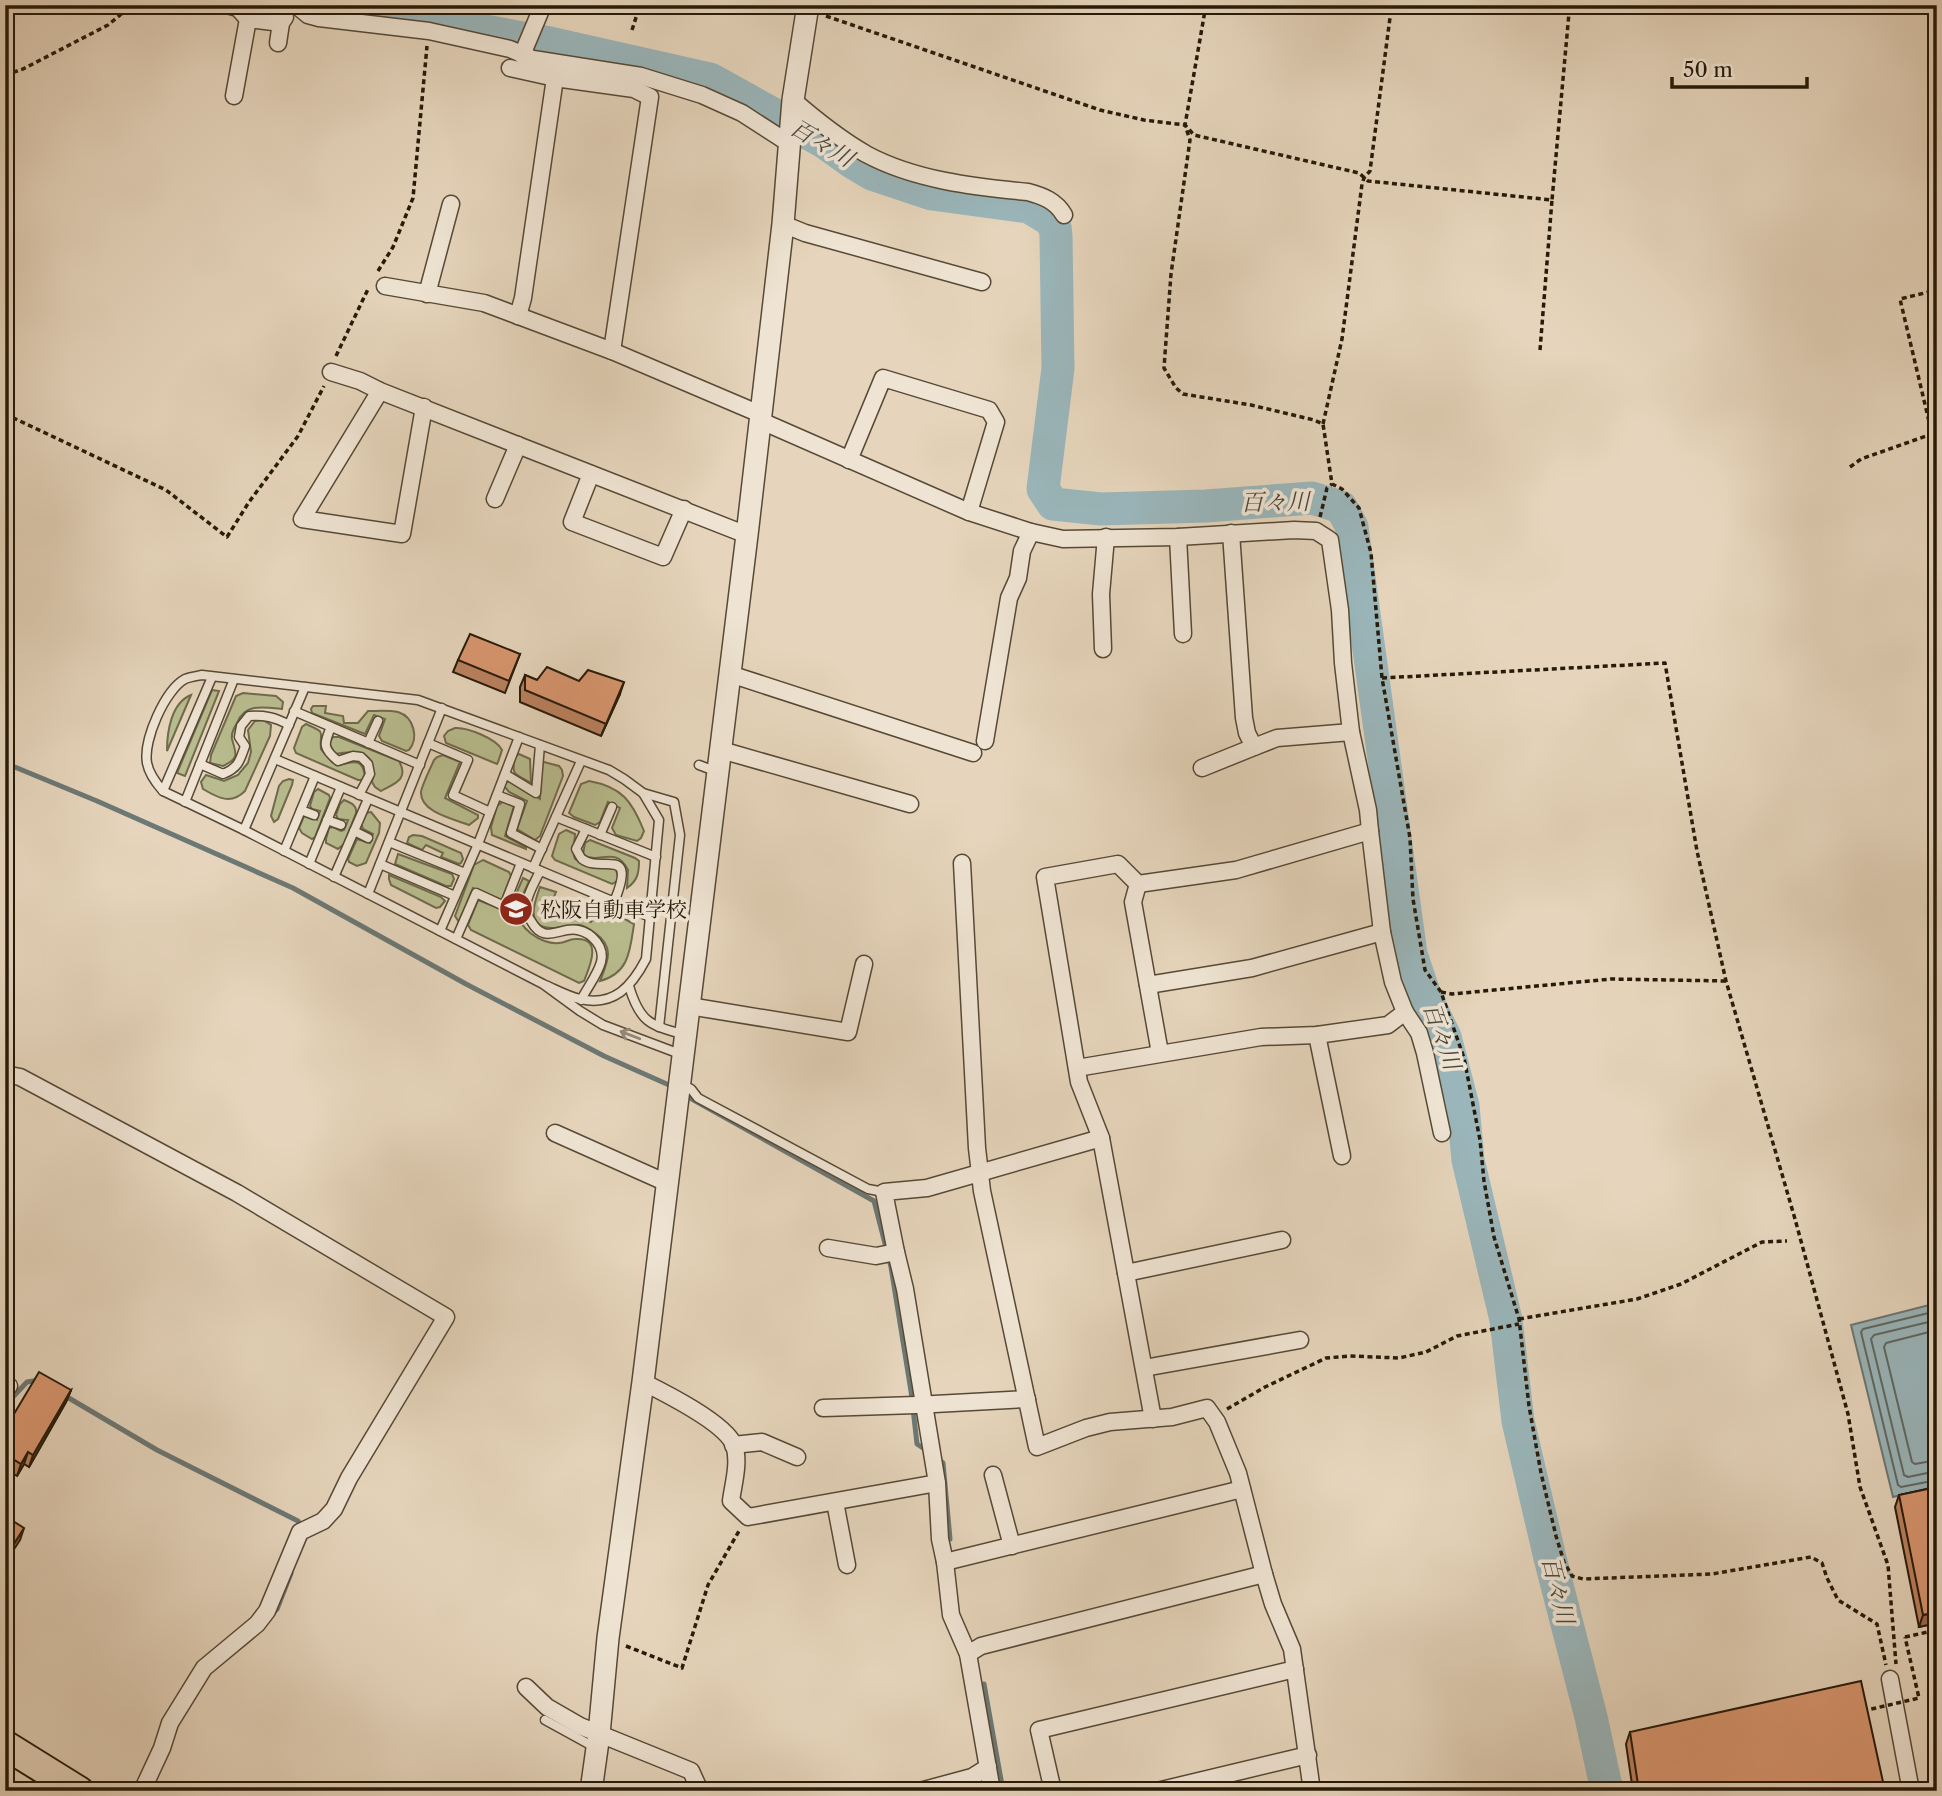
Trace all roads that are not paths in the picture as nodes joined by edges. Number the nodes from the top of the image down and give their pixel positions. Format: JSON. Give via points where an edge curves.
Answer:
{"nodes":[{"id":1,"x":227,"y":5,"type":"edge"},
{"id":2,"x":290,"y":5,"type":"edge"},
{"id":3,"x":296,"y":5,"type":"edge"},
{"id":4,"x":543,"y":5,"type":"edge"},
{"id":5,"x":807,"y":9,"type":"edge"},
{"id":6,"x":248,"y":19,"type":"junction"},
{"id":7,"x":281,"y":23,"type":"junction"},
{"id":8,"x":278,"y":43,"type":"dead end"},
{"id":9,"x":523,"y":52,"type":"junction"},
{"id":10,"x":510,"y":68,"type":"dead end"},
{"id":11,"x":555,"y":78,"type":"junction"},
{"id":12,"x":654,"y":80,"type":"junction"},
{"id":13,"x":234,"y":96,"type":"dead end"},
{"id":14,"x":650,"y":97,"type":"junction"},
{"id":15,"x":793,"y":100,"type":"junction"},
{"id":16,"x":790,"y":141,"type":"junction"},
{"id":17,"x":451,"y":204,"type":"dead end"},
{"id":18,"x":1064,"y":215,"type":"dead end"},
{"id":19,"x":783,"y":224,"type":"junction"},
{"id":20,"x":377,"y":282,"type":"road end"},
{"id":21,"x":982,"y":282,"type":"dead end"},
{"id":22,"x":427,"y":294,"type":"junction"},
{"id":23,"x":517,"y":316,"type":"junction"},
{"id":24,"x":612,"y":351,"type":"junction"},
{"id":25,"x":331,"y":372,"type":"road end"},
{"id":26,"x":380,"y":391,"type":"junction"},
{"id":27,"x":424,"y":407,"type":"junction"},
{"id":28,"x":760,"y":417,"type":"junction"},
{"id":29,"x":518,"y":444,"type":"junction"},
{"id":30,"x":849,"y":460,"type":"junction"},
{"id":31,"x":592,"y":474,"type":"junction"},
{"id":32,"x":495,"y":499,"type":"dead end"},
{"id":33,"x":684,"y":509,"type":"junction"},
{"id":34,"x":969,"y":512,"type":"junction"},
{"id":35,"x":1031,"y":532,"type":"junction"},
{"id":36,"x":1231,"y":533,"type":"junction"},
{"id":37,"x":747,"y":535,"type":"junction"},
{"id":38,"x":1106,"y":537,"type":"junction"},
{"id":39,"x":1178,"y":537,"type":"junction"},
{"id":40,"x":1183,"y":634,"type":"dead end"},
{"id":41,"x":1103,"y":649,"type":"dead end"},
{"id":42,"x":730,"y":674,"type":"junction"},
{"id":43,"x":212,"y":677,"type":"junction"},
{"id":44,"x":234,"y":679,"type":"junction"},
{"id":45,"x":304,"y":687,"type":"junction"},
{"id":46,"x":442,"y":708,"type":"junction"},
{"id":47,"x":295,"y":711,"type":"junction"},
{"id":48,"x":378,"y":722,"type":"dead end"},
{"id":49,"x":289,"y":725,"type":"junction"},
{"id":50,"x":331,"y":727,"type":"junction"},
{"id":51,"x":1351,"y":732,"type":"junction"},
{"id":52,"x":519,"y":737,"type":"junction"},
{"id":53,"x":985,"y":741,"type":"dead end"},
{"id":54,"x":368,"y":743,"type":"junction"},
{"id":55,"x":428,"y":743,"type":"junction"},
{"id":56,"x":540,"y":745,"type":"junction"},
{"id":57,"x":1254,"y":747,"type":"junction"},
{"id":58,"x":720,"y":750,"type":"junction"},
{"id":59,"x":973,"y":753,"type":"dead end"},
{"id":60,"x":275,"y":759,"type":"junction"},
{"id":61,"x":581,"y":761,"type":"junction"},
{"id":62,"x":200,"y":764,"type":"junction"},
{"id":63,"x":420,"y":765,"type":"junction"},
{"id":64,"x":1202,"y":768,"type":"dead end"},
{"id":65,"x":505,"y":774,"type":"junction"},
{"id":66,"x":315,"y":776,"type":"junction"},
{"id":67,"x":341,"y":787,"type":"junction"},
{"id":68,"x":163,"y":791,"type":"junction"},
{"id":69,"x":643,"y":793,"type":"junction"},
{"id":70,"x":359,"y":795,"type":"junction"},
{"id":71,"x":497,"y":795,"type":"junction"},
{"id":72,"x":368,"y":799,"type":"junction"},
{"id":73,"x":185,"y":802,"type":"junction"},
{"id":74,"x":910,"y":804,"type":"dead end"},
{"id":75,"x":612,"y":807,"type":"dead end"},
{"id":76,"x":301,"y":810,"type":"junction"},
{"id":77,"x":490,"y":812,"type":"junction"},
{"id":78,"x":401,"y":813,"type":"junction"},
{"id":79,"x":314,"y":815,"type":"dead end"},
{"id":80,"x":556,"y":817,"type":"junction"},
{"id":81,"x":327,"y":820,"type":"junction"},
{"id":82,"x":341,"y":825,"type":"dead end"},
{"id":83,"x":586,"y":829,"type":"junction"},
{"id":84,"x":244,"y":830,"type":"junction"},
{"id":85,"x":354,"y":831,"type":"junction"},
{"id":86,"x":1370,"y":831,"type":"junction"},
{"id":87,"x":600,"y":835,"type":"junction"},
{"id":88,"x":368,"y":838,"type":"dead end"},
{"id":89,"x":389,"y":842,"type":"junction"},
{"id":90,"x":478,"y":844,"type":"junction"},
{"id":91,"x":542,"y":849,"type":"junction"},
{"id":92,"x":284,"y":851,"type":"junction"},
{"id":93,"x":656,"y":857,"type":"junction"},
{"id":94,"x":521,"y":863,"type":"junction"},
{"id":95,"x":962,"y":863,"type":"dead end"},
{"id":96,"x":309,"y":864,"type":"junction"},
{"id":97,"x":380,"y":864,"type":"junction"},
{"id":98,"x":537,"y":870,"type":"junction"},
{"id":99,"x":465,"y":873,"type":"junction"},
{"id":100,"x":334,"y":877,"type":"junction"},
{"id":101,"x":1138,"y":884,"type":"junction"},
{"id":102,"x":368,"y":894,"type":"junction"},
{"id":103,"x":455,"y":896,"type":"junction"},
{"id":104,"x":614,"y":902,"type":"junction"},
{"id":105,"x":650,"y":916,"type":"junction"},
{"id":106,"x":440,"y":931,"type":"junction"},
{"id":107,"x":1382,"y":932,"type":"junction"},
{"id":108,"x":456,"y":939,"type":"junction"},
{"id":109,"x":864,"y":964,"type":"dead end"},
{"id":110,"x":543,"y":984,"type":"junction"},
{"id":111,"x":1148,"y":985,"type":"junction"},
{"id":112,"x":629,"y":986,"type":"junction"},
{"id":113,"x":581,"y":1000,"type":"junction"},
{"id":114,"x":689,"y":1006,"type":"junction"},
{"id":115,"x":1405,"y":1013,"type":"junction"},
{"id":116,"x":659,"y":1027,"type":"junction"},
{"id":117,"x":1317,"y":1035,"type":"junction"},
{"id":118,"x":684,"y":1045,"type":"junction"},
{"id":119,"x":1160,"y":1053,"type":"junction"},
{"id":120,"x":1077,"y":1068,"type":"junction"},
{"id":121,"x":5,"y":1074,"type":"edge"},
{"id":122,"x":680,"y":1082,"type":"junction"},
{"id":123,"x":555,"y":1133,"type":"dead end"},
{"id":124,"x":1442,"y":1133,"type":"dead end"},
{"id":125,"x":1101,"y":1138,"type":"junction"},
{"id":126,"x":1342,"y":1156,"type":"dead end"},
{"id":127,"x":980,"y":1173,"type":"junction"},
{"id":128,"x":667,"y":1183,"type":"junction"},
{"id":129,"x":884,"y":1192,"type":"junction"},
{"id":130,"x":1283,"y":1240,"type":"dead end"},
{"id":131,"x":828,"y":1248,"type":"dead end"},
{"id":132,"x":889,"y":1254,"type":"junction"},
{"id":133,"x":1126,"y":1273,"type":"junction"},
{"id":134,"x":1300,"y":1339,"type":"dead end"},
{"id":135,"x":1144,"y":1367,"type":"junction"},
{"id":136,"x":643,"y":1382,"type":"junction"},
{"id":137,"x":1027,"y":1399,"type":"junction"},
{"id":138,"x":915,"y":1405,"type":"junction"},
{"id":139,"x":823,"y":1408,"type":"dead end"},
{"id":140,"x":1153,"y":1419,"type":"junction"},
{"id":141,"x":733,"y":1445,"type":"junction"},
{"id":142,"x":797,"y":1457,"type":"dead end"},
{"id":143,"x":993,"y":1475,"type":"dead end"},
{"id":144,"x":937,"y":1483,"type":"junction"},
{"id":145,"x":1242,"y":1489,"type":"junction"},
{"id":146,"x":835,"y":1502,"type":"junction"},
{"id":147,"x":1012,"y":1546,"type":"junction"},
{"id":148,"x":945,"y":1562,"type":"junction"},
{"id":149,"x":848,"y":1565,"type":"dead end"},
{"id":150,"x":1264,"y":1574,"type":"junction"},
{"id":151,"x":968,"y":1654,"type":"junction"},
{"id":152,"x":1295,"y":1669,"type":"junction"},
{"id":153,"x":1890,"y":1679,"type":"road end"},
{"id":154,"x":526,"y":1687,"type":"dead end"},
{"id":155,"x":545,"y":1720,"type":"dead end"},
{"id":156,"x":597,"y":1741,"type":"junction"},
{"id":157,"x":5,"y":1745,"type":"edge"},
{"id":158,"x":1308,"y":1755,"type":"junction"},
{"id":159,"x":988,"y":1767,"type":"junction"},
{"id":160,"x":79,"y":1791,"type":"edge"},
{"id":161,"x":142,"y":1791,"type":"edge"},
{"id":162,"x":591,"y":1791,"type":"edge"},
{"id":163,"x":700,"y":1791,"type":"edge"},
{"id":164,"x":920,"y":1791,"type":"edge"},
{"id":165,"x":992,"y":1791,"type":"edge"},
{"id":166,"x":1054,"y":1791,"type":"edge"},
{"id":167,"x":1157,"y":1791,"type":"edge"},
{"id":168,"x":1312,"y":1791,"type":"edge"},
{"id":169,"x":1910,"y":1791,"type":"edge"}],
"edges":[{"from":1,"to":6,"type":"street","via":[[238,8]]},
{"from":2,"to":7,"type":"street"},
{"from":3,"to":9,"type":"street","via":[[320,18],[429,31]]},
{"from":4,"to":9,"type":"street"},
{"from":5,"to":15,"type":"street"},
{"from":6,"to":7,"type":"street"},
{"from":6,"to":13,"type":"street"},
{"from":7,"to":8,"type":"street"},
{"from":9,"to":12,"type":"street","via":[[546,61]]},
{"from":10,"to":11,"type":"street"},
{"from":11,"to":14,"type":"street","via":[[634,89]]},
{"from":11,"to":23,"type":"street"},
{"from":12,"to":14,"type":"street"},
{"from":12,"to":16,"type":"street","via":[[743,113]]},
{"from":14,"to":24,"type":"street"},
{"from":15,"to":16,"type":"street"},
{"from":15,"to":18,"type":"street","via":[[843,139],[886,163],[920,175],[1038,194],[1059,206]]},
{"from":16,"to":19,"type":"street"},
{"from":17,"to":22,"type":"street"},
{"from":19,"to":21,"type":"street"},
{"from":19,"to":28,"type":"street"},
{"from":20,"to":22,"type":"street"},
{"from":22,"to":23,"type":"street","via":[[484,303]]},
{"from":23,"to":24,"type":"street"},
{"from":24,"to":28,"type":"street"},
{"from":25,"to":26,"type":"street"},
{"from":26,"to":27,"type":"street"},
{"from":26,"to":27,"type":"street","via":[[302,519],[402,534]]},
{"from":27,"to":29,"type":"street"},
{"from":28,"to":30,"type":"street"},
{"from":28,"to":37,"type":"street"},
{"from":29,"to":31,"type":"street"},
{"from":29,"to":32,"type":"street"},
{"from":30,"to":34,"type":"street"},
{"from":30,"to":34,"type":"street","via":[[883,378],[989,410],[996,422]]},
{"from":31,"to":33,"type":"street"},
{"from":31,"to":33,"type":"street","via":[[572,522],[663,556]]},
{"from":33,"to":37,"type":"street"},
{"from":34,"to":35,"type":"street"},
{"from":35,"to":38,"type":"street","via":[[1063,539]]},
{"from":35,"to":53,"type":"street","via":[[1009,598]]},
{"from":36,"to":39,"type":"street"},
{"from":36,"to":51,"type":"street","via":[[1316,531],[1330,540]]},
{"from":36,"to":57,"type":"street","via":[[1244,718]]},
{"from":37,"to":42,"type":"street"},
{"from":38,"to":39,"type":"street"},
{"from":38,"to":41,"type":"street"},
{"from":39,"to":40,"type":"street"},
{"from":42,"to":58,"type":"street"},
{"from":42,"to":59,"type":"street"},
{"from":43,"to":44,"type":"lane"},
{"from":43,"to":68,"type":"lane"},
{"from":43,"to":68,"type":"lane","via":[[186,678],[164,702],[147,744],[147,763]]},
{"from":44,"to":45,"type":"lane"},
{"from":44,"to":62,"type":"lane"},
{"from":45,"to":46,"type":"lane","via":[[418,699]]},
{"from":45,"to":47,"type":"lane"},
{"from":46,"to":52,"type":"lane"},
{"from":46,"to":55,"type":"lane"},
{"from":47,"to":49,"type":"lane"},
{"from":47,"to":50,"type":"lane"},
{"from":48,"to":54,"type":"lane"},
{"from":49,"to":60,"type":"lane"},
{"from":49,"to":62,"type":"lane","via":[[276,718],[249,716],[239,737],[245,746],[241,760],[233,770],[223,774]]},
{"from":50,"to":54,"type":"lane"},
{"from":50,"to":70,"type":"lane","via":[[325,741],[332,756],[338,761],[361,757],[368,764],[370,774]]},
{"from":51,"to":57,"type":"street","via":[[1277,738]]},
{"from":51,"to":86,"type":"street"},
{"from":52,"to":56,"type":"lane"},
{"from":52,"to":65,"type":"lane"},
{"from":54,"to":63,"type":"lane"},
{"from":55,"to":63,"type":"lane"},
{"from":55,"to":77,"type":"lane","via":[[468,760],[453,795]]},
{"from":56,"to":61,"type":"lane"},
{"from":56,"to":65,"type":"lane","via":[[536,793]]},
{"from":57,"to":64,"type":"street"},
{"from":58,"to":74,"type":"street"},
{"from":58,"to":114,"type":"street","via":[[708,768]]},
{"from":60,"to":66,"type":"lane"},
{"from":60,"to":84,"type":"lane"},
{"from":61,"to":69,"type":"lane","via":[[609,771]]},
{"from":61,"to":80,"type":"lane"},
{"from":62,"to":73,"type":"lane"},
{"from":63,"to":78,"type":"lane"},
{"from":65,"to":71,"type":"lane"},
{"from":66,"to":67,"type":"lane"},
{"from":66,"to":76,"type":"lane"},
{"from":67,"to":70,"type":"lane"},
{"from":67,"to":81,"type":"lane"},
{"from":68,"to":73,"type":"lane"},
{"from":69,"to":93,"type":"lane","via":[[659,820]]},
{"from":69,"to":116,"type":"lane","via":[[674,802],[680,835]]},
{"from":70,"to":72,"type":"lane"},
{"from":71,"to":77,"type":"lane"},
{"from":71,"to":91,"type":"lane","via":[[520,804],[511,833]]},
{"from":72,"to":78,"type":"lane"},
{"from":72,"to":85,"type":"lane"},
{"from":73,"to":84,"type":"lane"},
{"from":75,"to":87,"type":"lane"},
{"from":76,"to":79,"type":"lane"},
{"from":76,"to":92,"type":"lane"},
{"from":77,"to":90,"type":"lane"},
{"from":78,"to":89,"type":"lane"},
{"from":78,"to":90,"type":"lane"},
{"from":80,"to":83,"type":"lane"},
{"from":80,"to":91,"type":"lane"},
{"from":81,"to":82,"type":"lane"},
{"from":81,"to":96,"type":"lane"},
{"from":83,"to":87,"type":"lane"},
{"from":83,"to":104,"type":"lane","via":[[576,849],[581,858],[619,867],[622,883]]},
{"from":84,"to":92,"type":"lane"},
{"from":85,"to":88,"type":"lane"},
{"from":85,"to":100,"type":"lane"},
{"from":86,"to":101,"type":"street","via":[[1236,870]]},
{"from":86,"to":107,"type":"street"},
{"from":87,"to":93,"type":"lane"},
{"from":89,"to":97,"type":"lane"},
{"from":89,"to":99,"type":"lane"},
{"from":90,"to":94,"type":"lane"},
{"from":90,"to":99,"type":"lane"},
{"from":91,"to":98,"type":"lane"},
{"from":92,"to":96,"type":"lane"},
{"from":93,"to":105,"type":"lane"},
{"from":94,"to":98,"type":"lane"},
{"from":94,"to":108,"type":"lane","via":[[504,905],[476,893]]},
{"from":95,"to":127,"type":"street"},
{"from":96,"to":100,"type":"lane"},
{"from":97,"to":102,"type":"lane"},
{"from":97,"to":103,"type":"lane"},
{"from":98,"to":104,"type":"lane"},
{"from":98,"to":113,"type":"lane","via":[[526,907],[536,929],[545,934],[577,929],[597,941],[601,950],[602,960]]},
{"from":99,"to":103,"type":"lane"},
{"from":100,"to":102,"type":"lane"},
{"from":101,"to":111,"type":"street","via":[[1133,902]]},
{"from":101,"to":120,"type":"street","via":[[1118,864],[1045,877]]},
{"from":102,"to":106,"type":"lane"},
{"from":103,"to":106,"type":"lane"},
{"from":104,"to":105,"type":"lane"},
{"from":105,"to":112,"type":"lane","via":[[646,959]]},
{"from":106,"to":108,"type":"lane"},
{"from":107,"to":111,"type":"street","via":[[1252,968]]},
{"from":107,"to":115,"type":"street"},
{"from":108,"to":110,"type":"lane"},
{"from":109,"to":114,"type":"street","via":[[848,1032]]},
{"from":110,"to":113,"type":"lane"},
{"from":118,"to":110,"type":"lane","one_way":true,"via":[[603,1025]]},
{"from":111,"to":119,"type":"street"},
{"from":112,"to":113,"type":"lane","via":[[620,994]]},
{"from":112,"to":116,"type":"lane","via":[[635,1007]]},
{"from":114,"to":118,"type":"street"},
{"from":115,"to":117,"type":"street","via":[[1388,1025]]},
{"from":115,"to":124,"type":"street","via":[[1419,1033]]},
{"from":116,"to":118,"type":"lane"},
{"from":117,"to":119,"type":"street","via":[[1261,1037]]},
{"from":117,"to":126,"type":"street"},
{"from":118,"to":122,"type":"street"},
{"from":119,"to":120,"type":"street"},
{"from":120,"to":125,"type":"street"},
{"from":121,"to":161,"type":"street","via":[[20,1077],[237,1193],[446,1317],[334,1509],[308,1528],[267,1611],[204,1668],[170,1723]]},
{"from":122,"to":128,"type":"street"},
{"from":122,"to":129,"type":"lane","via":[[698,1098],[868,1189]]},
{"from":123,"to":128,"type":"street"},
{"from":125,"to":127,"type":"street"},
{"from":125,"to":133,"type":"street"},
{"from":127,"to":129,"type":"street","via":[[927,1188]]},
{"from":127,"to":137,"type":"street"},
{"from":128,"to":136,"type":"street"},
{"from":129,"to":132,"type":"street"},
{"from":130,"to":133,"type":"street"},
{"from":131,"to":132,"type":"street"},
{"from":132,"to":138,"type":"street","via":[[905,1289]]},
{"from":133,"to":135,"type":"street"},
{"from":134,"to":135,"type":"street"},
{"from":135,"to":140,"type":"street"},
{"from":136,"to":141,"type":"street","via":[[717,1426]]},
{"from":136,"to":156,"type":"street"},
{"from":137,"to":138,"type":"street"},
{"from":137,"to":140,"type":"street","via":[[1037,1447],[1086,1427]]},
{"from":138,"to":139,"type":"street"},
{"from":138,"to":144,"type":"street"},
{"from":140,"to":145,"type":"street","via":[[1207,1408],[1217,1422]]},
{"from":141,"to":142,"type":"street","via":[[762,1441]]},
{"from":141,"to":146,"type":"street","via":[[736,1464],[731,1501],[748,1517]]},
{"from":143,"to":147,"type":"street"},
{"from":144,"to":146,"type":"street"},
{"from":144,"to":148,"type":"street"},
{"from":145,"to":147,"type":"street"},
{"from":145,"to":150,"type":"street"},
{"from":146,"to":149,"type":"street"},
{"from":147,"to":148,"type":"street"},
{"from":148,"to":151,"type":"street","via":[[951,1615]]},
{"from":150,"to":151,"type":"street","via":[[981,1646]]},
{"from":150,"to":152,"type":"street"},
{"from":151,"to":159,"type":"street"},
{"from":152,"to":158,"type":"street"},
{"from":152,"to":166,"type":"street","via":[[1039,1730]]},
{"from":153,"to":169,"type":"street"},
{"from":154,"to":156,"type":"street"},
{"from":155,"to":156,"type":"lane"},
{"from":156,"to":162,"type":"street"},
{"from":156,"to":163,"type":"street","via":[[691,1771]]},
{"from":157,"to":160,"type":"highway"},
{"from":158,"to":167,"type":"street"},
{"from":158,"to":168,"type":"street"},
{"from":159,"to":164,"type":"street","via":[[972,1777]]},
{"from":159,"to":165,"type":"street"}]}
